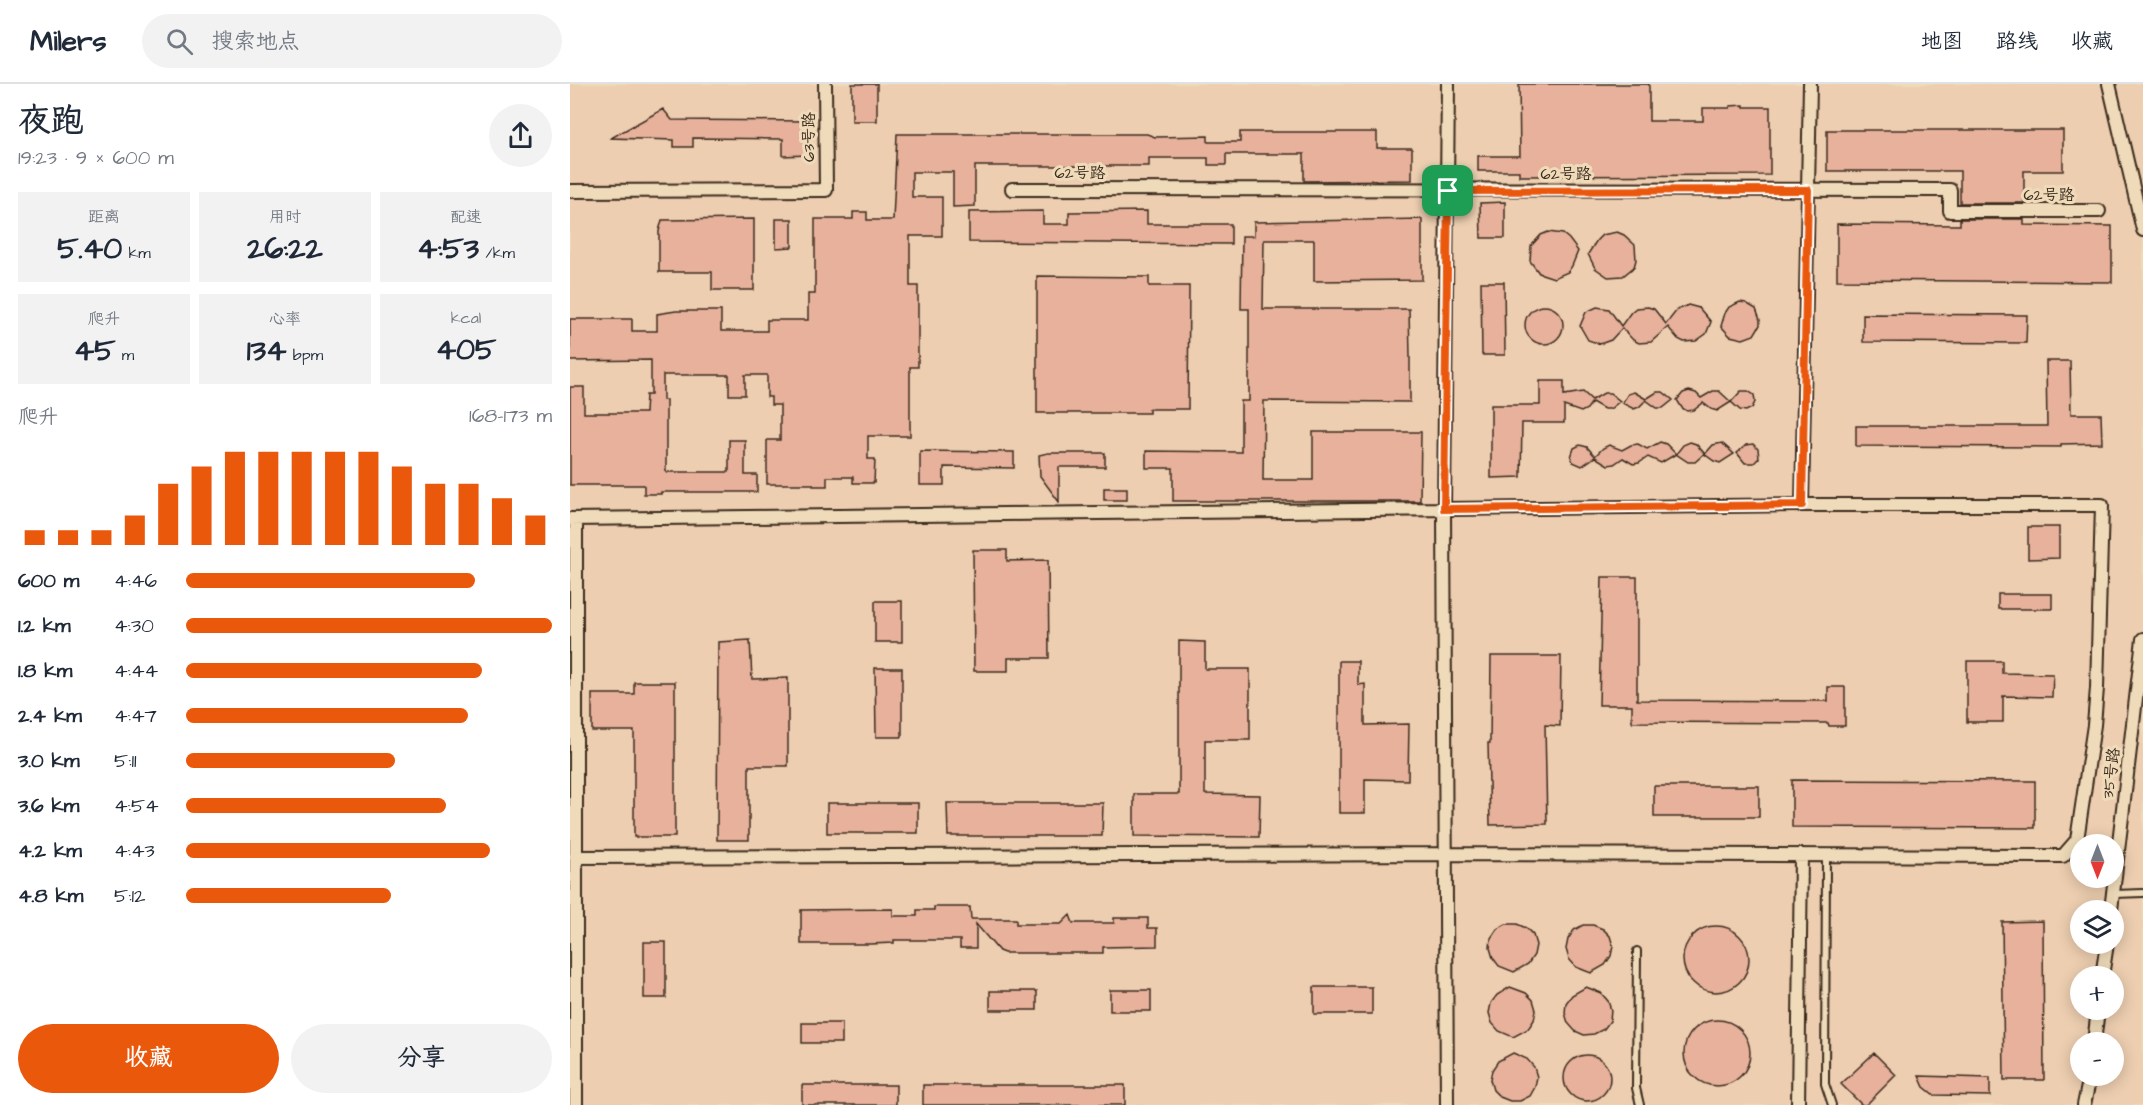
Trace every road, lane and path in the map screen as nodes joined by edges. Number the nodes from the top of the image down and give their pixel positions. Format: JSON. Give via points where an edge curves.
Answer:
{"nodes":[{"id":1,"x":825,"y":84,"type":"edge"},
{"id":2,"x":1448,"y":84,"type":"edge"},
{"id":3,"x":1810,"y":84,"type":"edge"},
{"id":4,"x":2109,"y":84,"type":"edge"},
{"id":5,"x":1012,"y":189,"type":"dead end"},
{"id":6,"x":1808,"y":190,"type":"junction"},
{"id":7,"x":570,"y":191,"type":"edge"},
{"id":8,"x":1448,"y":191,"type":"junction"},
{"id":9,"x":2098,"y":212,"type":"dead end"},
{"id":10,"x":2143,"y":230,"type":"edge"},
{"id":11,"x":1802,"y":505,"type":"junction"},
{"id":12,"x":1444,"y":509,"type":"junction"},
{"id":13,"x":573,"y":519,"type":"edge"},
{"id":14,"x":2143,"y":639,"type":"edge"},
{"id":15,"x":1446,"y":854,"type":"junction"},
{"id":16,"x":1802,"y":855,"type":"junction"},
{"id":17,"x":1826,"y":855,"type":"junction"},
{"id":18,"x":575,"y":858,"type":"junction"},
{"id":19,"x":2113,"y":894,"type":"junction"},
{"id":20,"x":2143,"y":894,"type":"edge"},
{"id":21,"x":2112,"y":900,"type":"edge"},
{"id":22,"x":1637,"y":951,"type":"dead end"},
{"id":23,"x":2088,"y":1086,"type":"edge"},
{"id":24,"x":576,"y":1105,"type":"edge"},
{"id":25,"x":1447,"y":1105,"type":"edge"},
{"id":26,"x":1640,"y":1105,"type":"edge"},
{"id":27,"x":1798,"y":1105,"type":"edge"},
{"id":28,"x":1832,"y":1105,"type":"edge"},
{"id":29,"x":2084,"y":1105,"type":"edge"}],
"edges":[{"from":1,"to":7,"type":"street","name":"63号路","via":[[826,190]]},
{"from":2,"to":8,"type":"street"},
{"from":3,"to":6,"type":"street"},
{"from":4,"to":10,"type":"street"},
{"from":5,"to":8,"type":"street","name":"62号路"},
{"from":6,"to":8,"type":"street","name":"62号路"},
{"from":6,"to":9,"type":"street","name":"62号路","via":[[1950,190],[1950,212]]},
{"from":6,"to":11,"type":"street"},
{"from":8,"to":12,"type":"street"},
{"from":11,"to":12,"type":"street"},
{"from":11,"to":17,"type":"street","via":[[2102,505],[2097,688],[2077,840],[2063,856]]},
{"from":12,"to":13,"type":"street"},
{"from":12,"to":15,"type":"street"},
{"from":13,"to":18,"type":"street"},
{"from":14,"to":19,"type":"street","name":"35号路"},
{"from":15,"to":16,"type":"street"},
{"from":15,"to":18,"type":"street"},
{"from":15,"to":25,"type":"street"},
{"from":16,"to":17,"type":"street"},
{"from":16,"to":27,"type":"street"},
{"from":17,"to":28,"type":"lane","via":[[1825,1084]]},
{"from":18,"to":24,"type":"street"},
{"from":19,"to":20,"type":"lane"},
{"from":19,"to":21,"type":"street","name":"35号路"},
{"from":22,"to":26,"type":"lane","via":[[1636,1088]]},
{"from":23,"to":29,"type":"street"}]}
